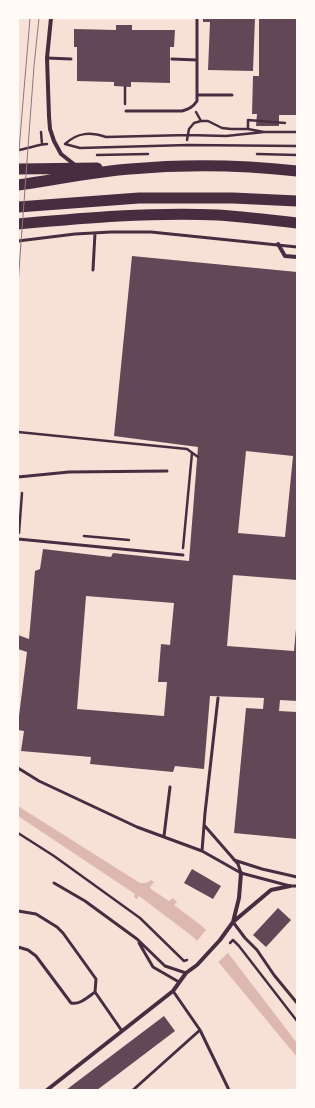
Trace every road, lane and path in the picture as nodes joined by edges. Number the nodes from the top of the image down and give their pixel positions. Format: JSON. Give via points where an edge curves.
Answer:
{"nodes":[{"id":1,"x":51,"y":18,"type":"edge"},
{"id":2,"x":197,"y":18,"type":"edge"},
{"id":3,"x":47,"y":58,"type":"junction"},
{"id":4,"x":71,"y":59,"type":"dead end"},
{"id":5,"x":172,"y":59,"type":"dead end"},
{"id":6,"x":197,"y":60,"type":"junction"},
{"id":7,"x":125,"y":87,"type":"dead end"},
{"id":8,"x":125,"y":94,"type":"dead end"},
{"id":9,"x":197,"y":95,"type":"junction"},
{"id":10,"x":232,"y":95,"type":"dead end"},
{"id":11,"x":126,"y":111,"type":"dead end"},
{"id":12,"x":285,"y":123,"type":"dead end"},
{"id":13,"x":248,"y":129,"type":"junction"},
{"id":14,"x":264,"y":132,"type":"junction"},
{"id":15,"x":297,"y":132,"type":"edge"},
{"id":16,"x":188,"y":135,"type":"junction"},
{"id":17,"x":187,"y":140,"type":"dead end"},
{"id":18,"x":50,"y":144,"type":"dead end"},
{"id":19,"x":297,"y":146,"type":"edge"},
{"id":20,"x":18,"y":150,"type":"edge"},
{"id":21,"x":79,"y":168,"type":"junction"},
{"id":22,"x":18,"y":169,"type":"edge"},
{"id":23,"x":129,"y":169,"type":"junction"},
{"id":24,"x":297,"y":171,"type":"edge"},
{"id":25,"x":18,"y":185,"type":"edge"},
{"id":26,"x":297,"y":201,"type":"edge"},
{"id":27,"x":67,"y":203,"type":"junction"},
{"id":28,"x":18,"y":207,"type":"edge"},
{"id":29,"x":18,"y":215,"type":"edge"},
{"id":30,"x":297,"y":223,"type":"edge"},
{"id":31,"x":18,"y":224,"type":"edge"},
{"id":32,"x":95,"y":233,"type":"junction"},
{"id":33,"x":18,"y":241,"type":"edge"},
{"id":34,"x":278,"y":244,"type":"junction"},
{"id":35,"x":297,"y":247,"type":"edge"},
{"id":36,"x":297,"y":257,"type":"edge"},
{"id":37,"x":92,"y":270,"type":"dead end"},
{"id":38,"x":18,"y":432,"type":"edge"},
{"id":39,"x":192,"y":453,"type":"junction"},
{"id":40,"x":198,"y":457,"type":"dead end"},
{"id":41,"x":167,"y":471,"type":"dead end"},
{"id":42,"x":18,"y":477,"type":"edge"},
{"id":43,"x":18,"y":493,"type":"edge"},
{"id":44,"x":22,"y":493,"type":"junction"},
{"id":45,"x":18,"y":503,"type":"edge"},
{"id":46,"x":19,"y":511,"type":"edge"},
{"id":47,"x":18,"y":539,"type":"edge"},
{"id":48,"x":183,"y":555,"type":"joint"},
{"id":49,"x":218,"y":698,"type":"dead end"},
{"id":50,"x":18,"y":768,"type":"edge"},
{"id":51,"x":170,"y":787,"type":"dead end"},
{"id":52,"x":204,"y":825,"type":"junction"},
{"id":53,"x":18,"y":833,"type":"edge"},
{"id":54,"x":164,"y":836,"type":"junction"},
{"id":55,"x":202,"y":851,"type":"junction"},
{"id":56,"x":234,"y":860,"type":"junction"},
{"id":57,"x":241,"y":874,"type":"junction"},
{"id":58,"x":297,"y":877,"type":"edge"},
{"id":59,"x":54,"y":883,"type":"dead end"},
{"id":60,"x":290,"y":886,"type":"junction"},
{"id":61,"x":297,"y":886,"type":"edge"},
{"id":62,"x":18,"y":910,"type":"edge"},
{"id":63,"x":233,"y":922,"type":"junction"},
{"id":64,"x":137,"y":939,"type":"junction"},
{"id":65,"x":233,"y":940,"type":"dead end"},
{"id":66,"x":18,"y":948,"type":"edge"},
{"id":67,"x":184,"y":961,"type":"dead end"},
{"id":68,"x":186,"y":973,"type":"junction"},
{"id":69,"x":179,"y":982,"type":"junction"},
{"id":70,"x":173,"y":990,"type":"junction"},
{"id":71,"x":95,"y":992,"type":"junction"},
{"id":72,"x":297,"y":1002,"type":"edge"},
{"id":73,"x":297,"y":1021,"type":"edge"},
{"id":74,"x":122,"y":1030,"type":"junction"},
{"id":75,"x":200,"y":1030,"type":"junction"},
{"id":76,"x":47,"y":1090,"type":"edge"},
{"id":77,"x":133,"y":1090,"type":"edge"},
{"id":78,"x":229,"y":1090,"type":"edge"}],
"edges":[{"from":1,"to":3,"type":"street"},
{"from":2,"to":6,"type":"lane"},
{"from":3,"to":4,"type":"lane"},
{"from":3,"to":21,"type":"street","via":[[48,116],[52,136],[62,154]]},
{"from":5,"to":6,"type":"lane"},
{"from":6,"to":9,"type":"lane"},
{"from":7,"to":8,"type":"path"},
{"from":9,"to":10,"type":"lane"},
{"from":9,"to":11,"type":"lane","via":[[197,101],[188,110]]},
{"from":12,"to":13,"type":"path","via":[[248,120]]},
{"from":13,"to":14,"type":"path"},
{"from":13,"to":16,"type":"path","via":[[222,128],[208,121],[201,121],[194,123]]},
{"from":14,"to":15,"type":"path"},
{"from":14,"to":16,"type":"path","via":[[226,136]]},
{"from":16,"to":17,"type":"path"},
{"from":16,"to":19,"type":"path","via":[[106,137],[84,133],[65,144],[80,148],[188,145]]},
{"from":18,"to":20,"type":"path"},
{"from":21,"to":22,"type":"highway"},
{"from":21,"to":23,"type":"highway"},
{"from":23,"to":24,"type":"highway","via":[[260,167]]},
{"from":23,"to":25,"type":"highway"},
{"from":26,"to":27,"type":"highway","via":[[190,197]]},
{"from":27,"to":28,"type":"highway"},
{"from":27,"to":29,"type":"highway"},
{"from":30,"to":31,"type":"highway","via":[[218,215],[149,215]]},
{"from":32,"to":33,"type":"lane"},
{"from":32,"to":34,"type":"lane","via":[[151,232]]},
{"from":32,"to":37,"type":"lane"},
{"from":34,"to":35,"type":"lane"},
{"from":34,"to":36,"type":"street","via":[[285,256]]},
{"from":38,"to":39,"type":"path","via":[[187,449]]},
{"from":39,"to":40,"type":"path"},
{"from":39,"to":48,"type":"path"},
{"from":41,"to":42,"type":"lane","via":[[69,472]]},
{"from":43,"to":44,"type":"path"},
{"from":44,"to":45,"type":"path","via":[[21,504]]},
{"from":44,"to":46,"type":"path"},
{"from":46,"to":47,"type":"path"},
{"from":47,"to":48,"type":"lane"},
{"from":49,"to":52,"type":"lane"},
{"from":50,"to":54,"type":"lane","via":[[53,788],[137,827]]},
{"from":51,"to":54,"type":"lane"},
{"from":52,"to":55,"type":"lane"},
{"from":52,"to":56,"type":"lane"},
{"from":53,"to":67,"type":"path","via":[[140,918]]},
{"from":54,"to":55,"type":"lane"},
{"from":55,"to":57,"type":"lane"},
{"from":56,"to":57,"type":"lane"},
{"from":56,"to":58,"type":"lane"},
{"from":57,"to":60,"type":"lane"},
{"from":57,"to":63,"type":"street"},
{"from":59,"to":64,"type":"lane","via":[[85,901]]},
{"from":60,"to":61,"type":"lane"},
{"from":60,"to":63,"type":"street","via":[[271,890]]},
{"from":62,"to":71,"type":"lane","via":[[36,914],[63,933],[96,979]]},
{"from":63,"to":68,"type":"street","via":[[220,940]]},
{"from":63,"to":72,"type":"lane"},
{"from":64,"to":68,"type":"lane","via":[[165,966]]},
{"from":64,"to":69,"type":"lane","via":[[154,967]]},
{"from":65,"to":73,"type":"path"},
{"from":66,"to":71,"type":"lane","via":[[28,950],[36,956],[71,1002],[79,1002]]},
{"from":68,"to":69,"type":"street"},
{"from":69,"to":70,"type":"street"},
{"from":70,"to":74,"type":"street"},
{"from":70,"to":75,"type":"lane"},
{"from":71,"to":74,"type":"lane"},
{"from":74,"to":76,"type":"street"},
{"from":75,"to":77,"type":"lane"},
{"from":75,"to":78,"type":"lane"}]}
